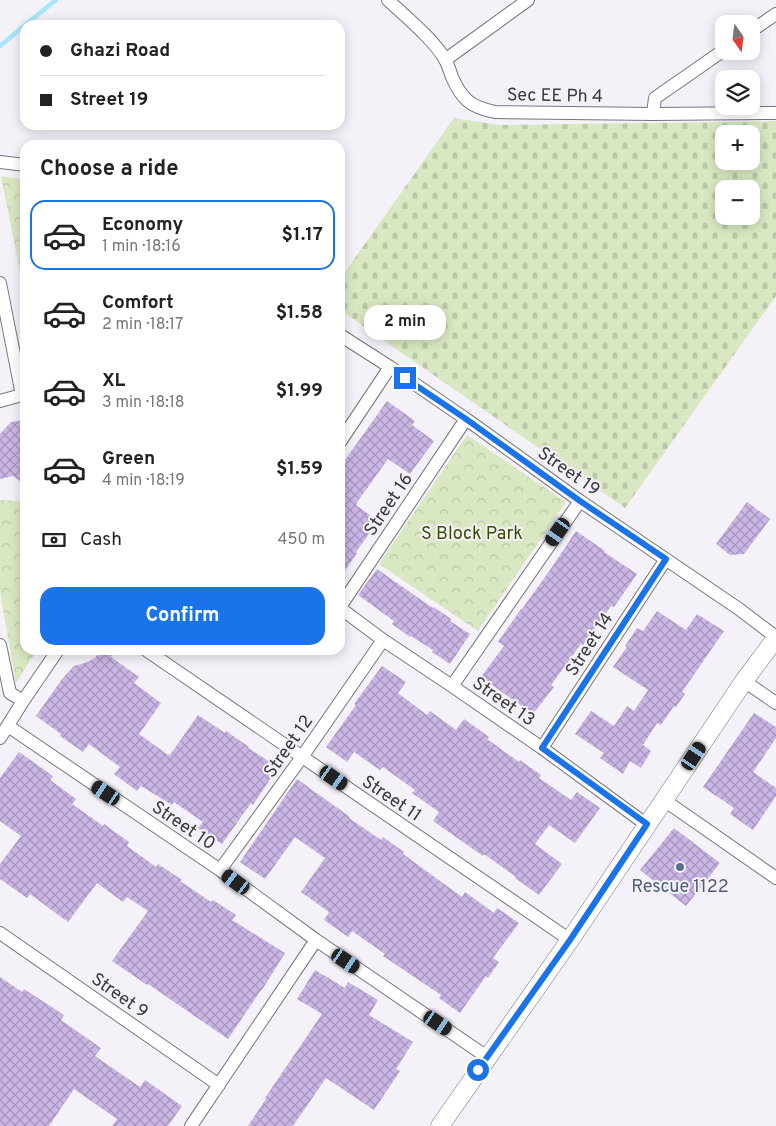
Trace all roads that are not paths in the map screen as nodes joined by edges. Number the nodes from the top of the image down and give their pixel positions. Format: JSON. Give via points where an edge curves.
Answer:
{"nodes":[{"id":1,"x":388,"y":0,"type":"edge"},
{"id":2,"x":528,"y":0,"type":"edge"},
{"id":3,"x":776,"y":14,"type":"edge"},
{"id":4,"x":760,"y":26,"type":"edge"},
{"id":5,"x":715,"y":56,"type":"edge"},
{"id":6,"x":445,"y":60,"type":"junction"},
{"id":7,"x":776,"y":113,"type":"edge"},
{"id":8,"x":653,"y":114,"type":"junction"},
{"id":9,"x":0,"y":162,"type":"edge"},
{"id":10,"x":20,"y":164,"type":"edge"},
{"id":11,"x":0,"y":283,"type":"edge"},
{"id":12,"x":345,"y":338,"type":"edge"},
{"id":13,"x":390,"y":367,"type":"junction"},
{"id":14,"x":20,"y":381,"type":"edge"},
{"id":15,"x":20,"y":397,"type":"edge"},
{"id":16,"x":0,"y":401,"type":"edge"},
{"id":17,"x":466,"y":419,"type":"junction"},
{"id":18,"x":345,"y":434,"type":"edge"},
{"id":19,"x":580,"y":501,"type":"junction"},
{"id":20,"x":666,"y":559,"type":"junction"},
{"id":21,"x":345,"y":600,"type":"edge"},
{"id":22,"x":345,"y":612,"type":"edge"},
{"id":23,"x":776,"y":638,"type":"edge"},
{"id":24,"x":383,"y":640,"type":"junction"},
{"id":25,"x":0,"y":645,"type":"edge"},
{"id":26,"x":55,"y":655,"type":"edge"},
{"id":27,"x":153,"y":655,"type":"edge"},
{"id":28,"x":744,"y":681,"type":"junction"},
{"id":29,"x":452,"y":686,"type":"junction"},
{"id":30,"x":5,"y":694,"type":"edge"},
{"id":31,"x":23,"y":701,"type":"junction"},
{"id":32,"x":776,"y":703,"type":"edge"},
{"id":33,"x":8,"y":726,"type":"junction"},
{"id":34,"x":0,"y":738,"type":"edge"},
{"id":35,"x":542,"y":748,"type":"junction"},
{"id":36,"x":302,"y":757,"type":"junction"},
{"id":37,"x":664,"y":800,"type":"junction"},
{"id":38,"x":647,"y":824,"type":"junction"},
{"id":39,"x":220,"y":870,"type":"junction"},
{"id":40,"x":776,"y":878,"type":"edge"},
{"id":41,"x":0,"y":933,"type":"edge"},
{"id":42,"x":316,"y":940,"type":"junction"},
{"id":43,"x":570,"y":940,"type":"junction"},
{"id":44,"x":487,"y":1057,"type":"junction"},
{"id":45,"x":219,"y":1086,"type":"junction"},
{"id":46,"x":191,"y":1126,"type":"edge"},
{"id":47,"x":440,"y":1126,"type":"edge"}],
"edges":[{"from":1,"to":6,"type":"street","name":"Sec EE Ph 4","via":[[424,34]]},
{"from":2,"to":6,"type":"street"},
{"from":3,"to":4,"type":"street"},
{"from":5,"to":8,"type":"street","via":[[655,98]]},
{"from":6,"to":8,"type":"street","name":"Sec EE Ph 4","via":[[462,96],[481,109],[494,112]]},
{"from":7,"to":8,"type":"street","name":"Sec EE Ph 4"},
{"from":9,"to":10,"type":"street"},
{"from":11,"to":14,"type":"street"},
{"from":12,"to":13,"type":"street","name":"Street 19"},
{"from":13,"to":17,"type":"street","name":"Street 19"},
{"from":13,"to":18,"type":"street"},
{"from":15,"to":16,"type":"street"},
{"from":17,"to":19,"type":"street","name":"Street 19"},
{"from":17,"to":21,"type":"street","name":"Street 16"},
{"from":19,"to":20,"type":"street","name":"Street 19"},
{"from":19,"to":29,"type":"street"},
{"from":20,"to":23,"type":"street","name":"Street 19"},
{"from":20,"to":35,"type":"street","name":"Street 14"},
{"from":22,"to":24,"type":"street","name":"Street 13"},
{"from":23,"to":28,"type":"main road"},
{"from":24,"to":29,"type":"street","name":"Street 13"},
{"from":24,"to":36,"type":"street","name":"Street 12"},
{"from":25,"to":30,"type":"street"},
{"from":26,"to":31,"type":"street"},
{"from":27,"to":36,"type":"street","name":"Street 11"},
{"from":28,"to":32,"type":"street"},
{"from":28,"to":37,"type":"main road"},
{"from":29,"to":35,"type":"street","name":"Street 13"},
{"from":30,"to":31,"type":"street"},
{"from":31,"to":33,"type":"street"},
{"from":33,"to":34,"type":"street"},
{"from":33,"to":39,"type":"street","name":"Street 10"},
{"from":35,"to":38,"type":"street","name":"Street 13"},
{"from":36,"to":39,"type":"street","name":"Street 12"},
{"from":36,"to":43,"type":"street","name":"Street 11"},
{"from":37,"to":38,"type":"main road"},
{"from":37,"to":40,"type":"street"},
{"from":38,"to":43,"type":"main road"},
{"from":39,"to":42,"type":"street","name":"Street 10"},
{"from":41,"to":45,"type":"street","name":"Street 9"},
{"from":42,"to":44,"type":"street","name":"Street 10"},
{"from":42,"to":45,"type":"street"},
{"from":43,"to":44,"type":"main road"},
{"from":44,"to":47,"type":"main road"},
{"from":45,"to":46,"type":"street"}]}
